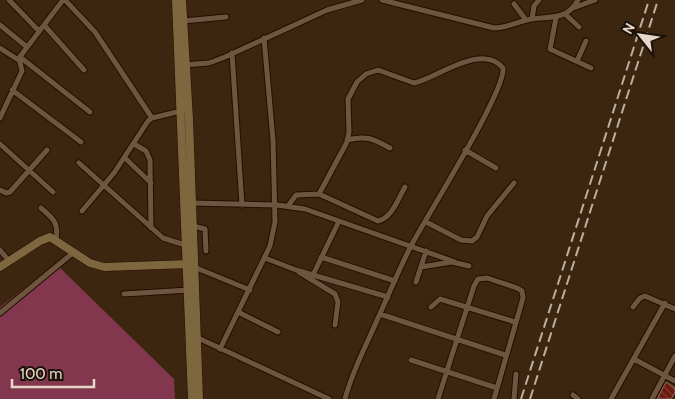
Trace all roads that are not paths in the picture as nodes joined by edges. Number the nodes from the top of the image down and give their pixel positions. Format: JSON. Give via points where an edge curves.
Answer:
{"nodes":[{"id":1,"x":9,"y":0,"type":"edge"},
{"id":2,"x":64,"y":0,"type":"edge"},
{"id":3,"x":179,"y":0,"type":"edge"},
{"id":4,"x":360,"y":0,"type":"edge"},
{"id":5,"x":382,"y":0,"type":"edge"},
{"id":6,"x":539,"y":0,"type":"edge"},
{"id":7,"x":578,"y":0,"type":"edge"},
{"id":8,"x":595,"y":0,"type":"edge"},
{"id":9,"x":397,"y":1,"type":"edge"},
{"id":10,"x":514,"y":4,"type":"dead end"},
{"id":11,"x":572,"y":8,"type":"junction"},
{"id":12,"x":565,"y":14,"type":"junction"},
{"id":13,"x":226,"y":17,"type":"dead end"},
{"id":14,"x":556,"y":18,"type":"junction"},
{"id":15,"x":529,"y":19,"type":"junction"},
{"id":16,"x":183,"y":21,"type":"junction"},
{"id":17,"x":0,"y":25,"type":"edge"},
{"id":18,"x":44,"y":25,"type":"junction"},
{"id":19,"x":579,"y":27,"type":"dead end"},
{"id":20,"x":39,"y":31,"type":"junction"},
{"id":21,"x":264,"y":38,"type":"junction"},
{"id":22,"x":586,"y":41,"type":"dead end"},
{"id":23,"x":27,"y":47,"type":"junction"},
{"id":24,"x":0,"y":48,"type":"edge"},
{"id":25,"x":232,"y":53,"type":"junction"},
{"id":26,"x":20,"y":59,"type":"junction"},
{"id":27,"x":577,"y":61,"type":"junction"},
{"id":28,"x":182,"y":65,"type":"junction"},
{"id":29,"x":591,"y":68,"type":"dead end"},
{"id":30,"x":84,"y":70,"type":"dead end"},
{"id":31,"x":12,"y":90,"type":"junction"},
{"id":32,"x":90,"y":112,"type":"dead end"},
{"id":33,"x":181,"y":112,"type":"junction"},
{"id":34,"x":1,"y":114,"type":"edge"},
{"id":35,"x":152,"y":118,"type":"junction"},
{"id":36,"x":347,"y":140,"type":"junction"},
{"id":37,"x":81,"y":142,"type":"dead end"},
{"id":38,"x":0,"y":144,"type":"edge"},
{"id":39,"x":134,"y":144,"type":"junction"},
{"id":40,"x":390,"y":148,"type":"dead end"},
{"id":41,"x":47,"y":150,"type":"dead end"},
{"id":42,"x":466,"y":150,"type":"junction"},
{"id":43,"x":125,"y":158,"type":"junction"},
{"id":44,"x":79,"y":163,"type":"dead end"},
{"id":45,"x":496,"y":168,"type":"dead end"},
{"id":46,"x":29,"y":170,"type":"junction"},
{"id":47,"x":514,"y":183,"type":"dead end"},
{"id":48,"x":151,"y":184,"type":"junction"},
{"id":49,"x":104,"y":185,"type":"junction"},
{"id":50,"x":405,"y":188,"type":"dead end"},
{"id":51,"x":0,"y":190,"type":"edge"},
{"id":52,"x":53,"y":192,"type":"dead end"},
{"id":53,"x":319,"y":194,"type":"junction"},
{"id":54,"x":192,"y":203,"type":"junction"},
{"id":55,"x":242,"y":205,"type":"junction"},
{"id":56,"x":277,"y":205,"type":"junction"},
{"id":57,"x":288,"y":206,"type":"junction"},
{"id":58,"x":41,"y":208,"type":"dead end"},
{"id":59,"x":82,"y":211,"type":"dead end"},
{"id":60,"x":339,"y":220,"type":"junction"},
{"id":61,"x":426,"y":222,"type":"junction"},
{"id":62,"x":193,"y":226,"type":"junction"},
{"id":63,"x":152,"y":228,"type":"junction"},
{"id":64,"x":56,"y":240,"type":"junction"},
{"id":65,"x":185,"y":245,"type":"junction"},
{"id":66,"x":411,"y":246,"type":"junction"},
{"id":67,"x":0,"y":250,"type":"edge"},
{"id":68,"x":206,"y":251,"type":"dead end"},
{"id":69,"x":426,"y":251,"type":"junction"},
{"id":70,"x":74,"y":252,"type":"junction"},
{"id":71,"x":321,"y":257,"type":"junction"},
{"id":72,"x":264,"y":258,"type":"junction"},
{"id":73,"x":9,"y":261,"type":"junction"},
{"id":74,"x":455,"y":262,"type":"junction"},
{"id":75,"x":191,"y":265,"type":"junction"},
{"id":76,"x":469,"y":266,"type":"dead end"},
{"id":77,"x":0,"y":267,"type":"edge"},
{"id":78,"x":421,"y":268,"type":"junction"},
{"id":79,"x":296,"y":270,"type":"junction"},
{"id":80,"x":313,"y":275,"type":"junction"},
{"id":81,"x":395,"y":280,"type":"junction"},
{"id":82,"x":416,"y":282,"type":"dead end"},
{"id":83,"x":191,"y":290,"type":"junction"},
{"id":84,"x":250,"y":290,"type":"junction"},
{"id":85,"x":124,"y":294,"type":"dead end"},
{"id":86,"x":388,"y":297,"type":"junction"},
{"id":87,"x":665,"y":303,"type":"junction"},
{"id":88,"x":431,"y":307,"type":"dead end"},
{"id":89,"x":468,"y":307,"type":"junction"},
{"id":90,"x":633,"y":307,"type":"dead end"},
{"id":91,"x":675,"y":309,"type":"edge"},
{"id":92,"x":238,"y":312,"type":"junction"},
{"id":93,"x":0,"y":313,"type":"edge"},
{"id":94,"x":380,"y":314,"type":"junction"},
{"id":95,"x":515,"y":322,"type":"junction"},
{"id":96,"x":335,"y":325,"type":"dead end"},
{"id":97,"x":278,"y":332,"type":"dead end"},
{"id":98,"x":192,"y":336,"type":"junction"},
{"id":99,"x":457,"y":340,"type":"junction"},
{"id":100,"x":220,"y":349,"type":"junction"},
{"id":101,"x":505,"y":355,"type":"junction"},
{"id":102,"x":675,"y":356,"type":"edge"},
{"id":103,"x":634,"y":359,"type":"junction"},
{"id":104,"x":411,"y":360,"type":"dead end"},
{"id":105,"x":447,"y":372,"type":"junction"},
{"id":106,"x":516,"y":374,"type":"dead end"},
{"id":107,"x":664,"y":375,"type":"junction"},
{"id":108,"x":675,"y":381,"type":"edge"},
{"id":109,"x":497,"y":388,"type":"junction"},
{"id":110,"x":573,"y":395,"type":"dead end"},
{"id":111,"x":192,"y":399,"type":"edge"},
{"id":112,"x":199,"y":399,"type":"edge"},
{"id":113,"x":329,"y":399,"type":"edge"},
{"id":114,"x":345,"y":399,"type":"edge"},
{"id":115,"x":438,"y":399,"type":"edge"},
{"id":116,"x":494,"y":399,"type":"edge"},
{"id":117,"x":514,"y":399,"type":"edge"},
{"id":118,"x":578,"y":399,"type":"edge"},
{"id":119,"x":611,"y":399,"type":"edge"},
{"id":120,"x":652,"y":399,"type":"edge"}],
"edges":[{"from":1,"to":20,"type":"street"},
{"from":2,"to":18,"type":"street"},
{"from":2,"to":35,"type":"street","via":[[95,32]]},
{"from":3,"to":16,"type":"street"},
{"from":3,"to":28,"type":"street"},
{"from":4,"to":21,"type":"street","via":[[327,10]]},
{"from":5,"to":9,"type":"street"},
{"from":6,"to":15,"type":"street"},
{"from":7,"to":11,"type":"street"},
{"from":8,"to":11,"type":"street"},
{"from":9,"to":15,"type":"street","via":[[494,28]]},
{"from":10,"to":15,"type":"street"},
{"from":11,"to":12,"type":"street"},
{"from":12,"to":14,"type":"street"},
{"from":12,"to":19,"type":"street"},
{"from":13,"to":16,"type":"street"},
{"from":14,"to":15,"type":"street"},
{"from":14,"to":27,"type":"street","via":[[550,48]]},
{"from":16,"to":28,"type":"street"},
{"from":17,"to":23,"type":"street"},
{"from":18,"to":20,"type":"street"},
{"from":18,"to":30,"type":"street"},
{"from":20,"to":23,"type":"street"},
{"from":21,"to":25,"type":"street"},
{"from":21,"to":56,"type":"street"},
{"from":22,"to":27,"type":"street"},
{"from":23,"to":26,"type":"street"},
{"from":24,"to":26,"type":"street"},
{"from":25,"to":28,"type":"street","via":[[209,62]]},
{"from":25,"to":55,"type":"street"},
{"from":26,"to":31,"type":"street","via":[[22,72]]},
{"from":26,"to":32,"type":"street"},
{"from":27,"to":29,"type":"street"},
{"from":28,"to":33,"type":"street"},
{"from":28,"to":54,"type":"street"},
{"from":31,"to":34,"type":"street"},
{"from":31,"to":37,"type":"street"},
{"from":33,"to":35,"type":"street"},
{"from":33,"to":65,"type":"street"},
{"from":35,"to":39,"type":"street"},
{"from":36,"to":40,"type":"street","via":[[368,137]]},
{"from":36,"to":42,"type":"street","via":[[348,98],[366,74],[378,70],[414,83],[460,62],[492,60],[504,73]]},
{"from":36,"to":53,"type":"street"},
{"from":38,"to":46,"type":"street"},
{"from":39,"to":43,"type":"street"},
{"from":39,"to":48,"type":"street","via":[[149,155]]},
{"from":41,"to":46,"type":"street"},
{"from":42,"to":45,"type":"street"},
{"from":42,"to":61,"type":"street"},
{"from":43,"to":48,"type":"street"},
{"from":43,"to":49,"type":"street"},
{"from":44,"to":49,"type":"street"},
{"from":46,"to":51,"type":"street","via":[[10,192]]},
{"from":46,"to":52,"type":"street"},
{"from":47,"to":61,"type":"street","via":[[487,216],[472,241],[461,240]]},
{"from":48,"to":63,"type":"street"},
{"from":49,"to":59,"type":"street"},
{"from":49,"to":63,"type":"street"},
{"from":50,"to":53,"type":"street","via":[[391,212],[382,220]]},
{"from":53,"to":57,"type":"street","via":[[296,195]]},
{"from":54,"to":55,"type":"street"},
{"from":54,"to":62,"type":"street"},
{"from":55,"to":56,"type":"street"},
{"from":56,"to":57,"type":"street"},
{"from":56,"to":72,"type":"street","via":[[272,238]]},
{"from":57,"to":60,"type":"street"},
{"from":58,"to":64,"type":"street","via":[[54,220],[58,230]]},
{"from":60,"to":66,"type":"street"},
{"from":60,"to":71,"type":"street"},
{"from":61,"to":66,"type":"street"},
{"from":62,"to":68,"type":"street","via":[[205,229]]},
{"from":62,"to":75,"type":"street"},
{"from":63,"to":65,"type":"street","via":[[163,238]]},
{"from":64,"to":70,"type":"street"},
{"from":64,"to":73,"type":"street","via":[[50,237],[40,241]]},
{"from":65,"to":75,"type":"street"},
{"from":66,"to":69,"type":"street"},
{"from":66,"to":81,"type":"street"},
{"from":67,"to":73,"type":"street"},
{"from":69,"to":74,"type":"street"},
{"from":69,"to":78,"type":"street"},
{"from":70,"to":75,"type":"street","via":[[90,263],[104,266]]},
{"from":70,"to":93,"type":"street"},
{"from":71,"to":80,"type":"street"},
{"from":71,"to":81,"type":"street"},
{"from":72,"to":79,"type":"street"},
{"from":72,"to":84,"type":"street"},
{"from":73,"to":77,"type":"street"},
{"from":74,"to":76,"type":"street"},
{"from":74,"to":78,"type":"street"},
{"from":75,"to":83,"type":"street"},
{"from":75,"to":84,"type":"street"},
{"from":78,"to":82,"type":"street"},
{"from":79,"to":80,"type":"street"},
{"from":79,"to":96,"type":"street","via":[[336,294]]},
{"from":80,"to":86,"type":"street"},
{"from":81,"to":86,"type":"street"},
{"from":83,"to":85,"type":"street"},
{"from":83,"to":98,"type":"street"},
{"from":84,"to":92,"type":"street"},
{"from":86,"to":94,"type":"street"},
{"from":87,"to":90,"type":"street","via":[[645,296]]},
{"from":87,"to":91,"type":"street"},
{"from":87,"to":103,"type":"street"},
{"from":88,"to":89,"type":"street","via":[[440,299]]},
{"from":89,"to":95,"type":"street"},
{"from":89,"to":95,"type":"street","via":[[478,279],[495,280],[522,291],[523,298]]},
{"from":89,"to":99,"type":"street"},
{"from":92,"to":97,"type":"street"},
{"from":92,"to":100,"type":"street"},
{"from":94,"to":99,"type":"street"},
{"from":94,"to":114,"type":"street"},
{"from":95,"to":101,"type":"street"},
{"from":98,"to":100,"type":"street"},
{"from":98,"to":111,"type":"street"},
{"from":98,"to":112,"type":"street"},
{"from":99,"to":101,"type":"street"},
{"from":99,"to":105,"type":"street"},
{"from":100,"to":113,"type":"street"},
{"from":101,"to":109,"type":"street"},
{"from":102,"to":107,"type":"street"},
{"from":103,"to":107,"type":"street"},
{"from":103,"to":119,"type":"street"},
{"from":104,"to":105,"type":"street"},
{"from":105,"to":109,"type":"street"},
{"from":105,"to":115,"type":"street"},
{"from":106,"to":117,"type":"street"},
{"from":107,"to":108,"type":"street"},
{"from":107,"to":120,"type":"street"},
{"from":109,"to":116,"type":"street"},
{"from":110,"to":118,"type":"street"}]}
